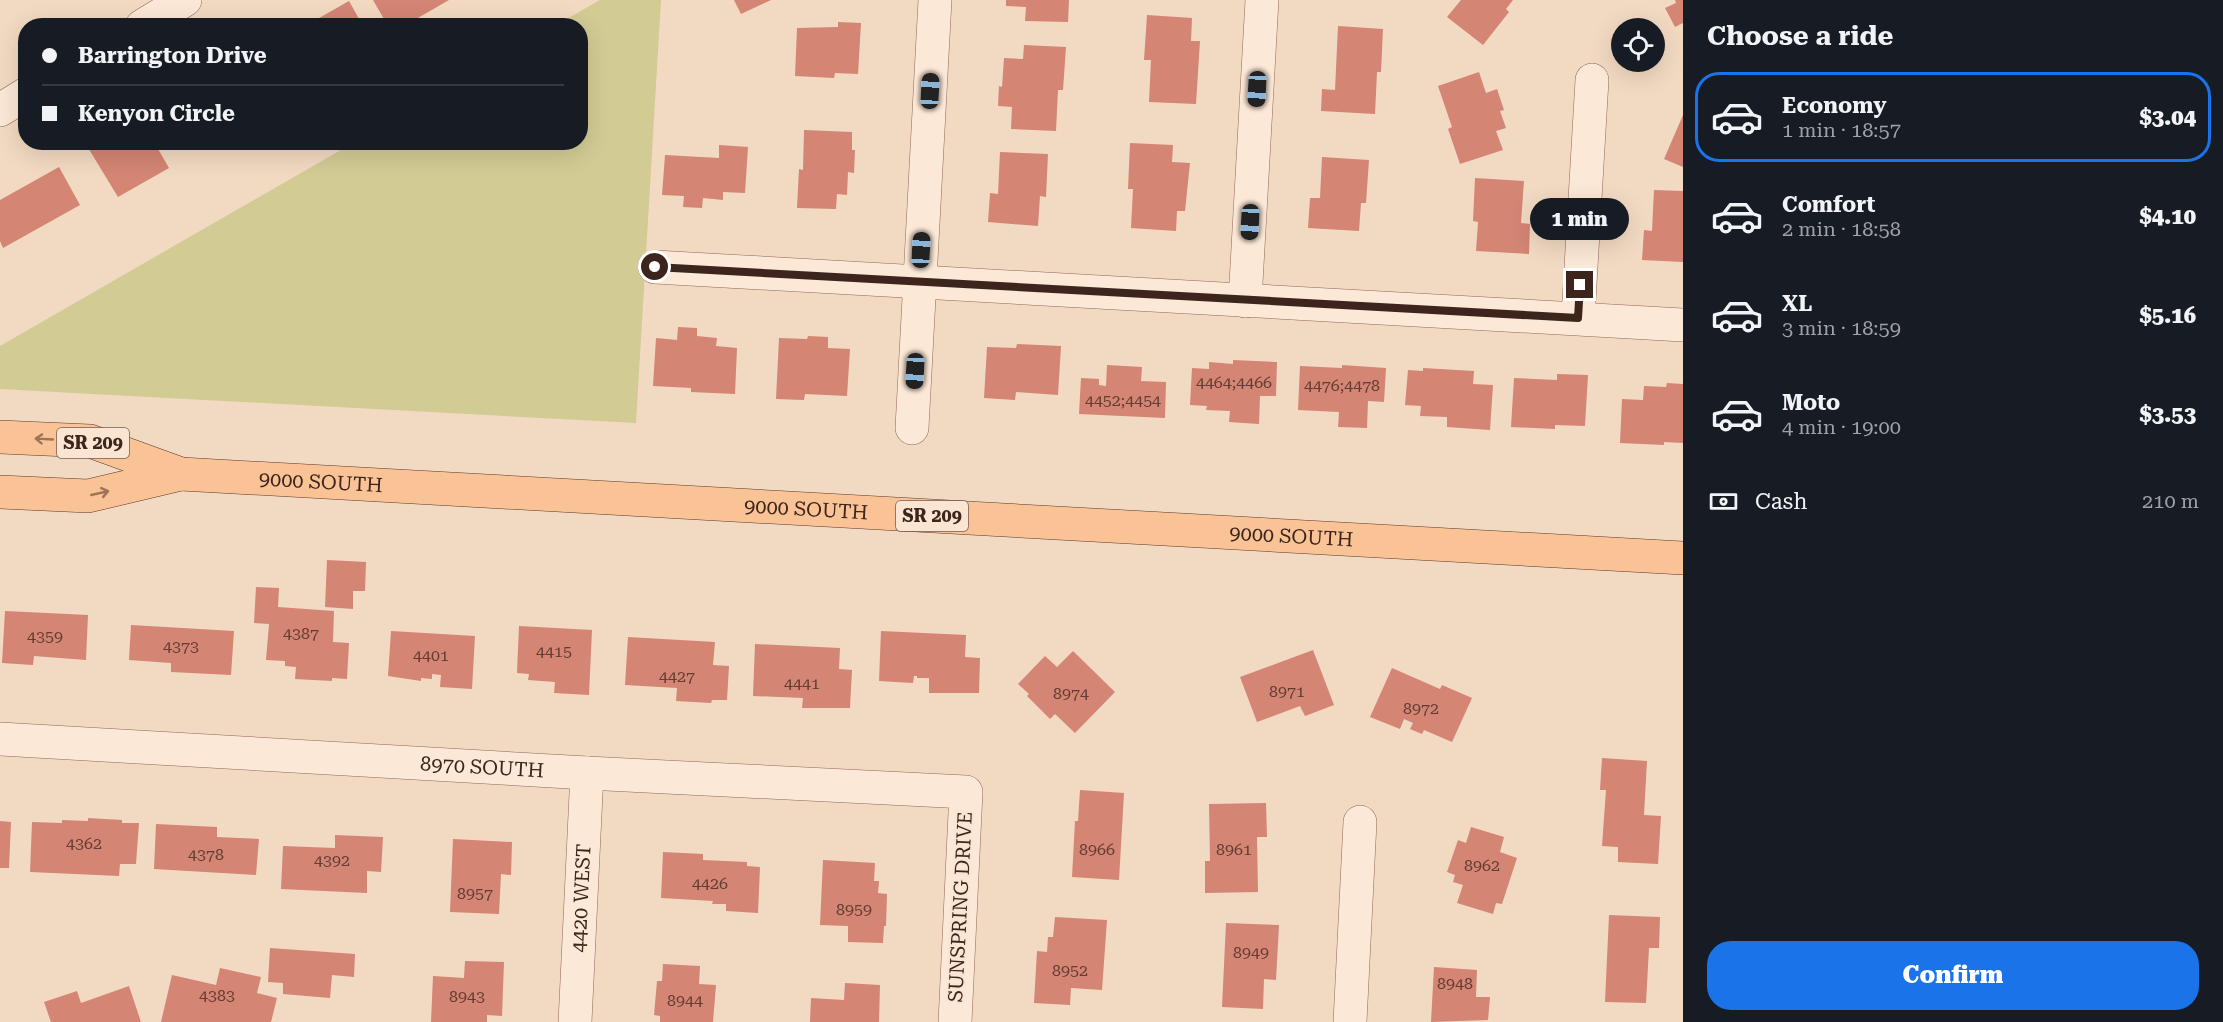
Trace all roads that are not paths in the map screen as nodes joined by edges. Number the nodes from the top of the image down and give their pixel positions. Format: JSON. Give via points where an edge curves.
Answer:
{"nodes":[{"id":1,"x":935,"y":0,"type":"edge"},
{"id":2,"x":1262,"y":0,"type":"edge"},
{"id":3,"x":179,"y":2,"type":"edge"},
{"id":4,"x":154,"y":18,"type":"edge"},
{"id":5,"x":1592,"y":80,"type":"dead end"},
{"id":6,"x":18,"y":99,"type":"edge"},
{"id":7,"x":0,"y":110,"type":"edge"},
{"id":8,"x":655,"y":267,"type":"dead end"},
{"id":9,"x":919,"y":283,"type":"junction"},
{"id":10,"x":1245,"y":301,"type":"junction"},
{"id":11,"x":1578,"y":318,"type":"junction"},
{"id":12,"x":1683,"y":325,"type":"edge"},
{"id":13,"x":912,"y":428,"type":"dead end"},
{"id":14,"x":0,"y":436,"type":"edge"},
{"id":15,"x":181,"y":474,"type":"junction"},
{"id":16,"x":0,"y":492,"type":"edge"},
{"id":17,"x":1683,"y":558,"type":"edge"},
{"id":18,"x":0,"y":739,"type":"edge"},
{"id":19,"x":587,"y":773,"type":"junction"},
{"id":20,"x":966,"y":792,"type":"joint"},
{"id":21,"x":1360,"y":822,"type":"dead end"},
{"id":22,"x":575,"y":1022,"type":"edge"},
{"id":23,"x":955,"y":1022,"type":"edge"},
{"id":24,"x":1350,"y":1022,"type":"edge"}],
"edges":[{"from":1,"to":9,"type":"street"},
{"from":2,"to":10,"type":"street"},
{"from":3,"to":4,"type":"street"},
{"from":5,"to":11,"type":"street"},
{"from":6,"to":7,"type":"street"},
{"from":8,"to":9,"type":"street"},
{"from":9,"to":10,"type":"street"},
{"from":9,"to":13,"type":"street"},
{"from":10,"to":11,"type":"street"},
{"from":11,"to":12,"type":"street"},
{"from":15,"to":14,"type":"main road","name":"9000 SOUTH","number":"SR 209","one_way":true,"via":[[90,441]]},
{"from":16,"to":15,"type":"main road","name":"9000 SOUTH","number":"SR 209","one_way":true,"via":[[88,496]]},
{"from":15,"to":17,"type":"main road","name":"9000 SOUTH","number":"SR 209"},
{"from":18,"to":19,"type":"street","name":"8970 SOUTH"},
{"from":19,"to":20,"type":"street","name":"8970 SOUTH"},
{"from":19,"to":22,"type":"street","name":"4420 WEST"},
{"from":20,"to":23,"type":"street","name":"SUNSPRING DRIVE"},
{"from":21,"to":24,"type":"street"}]}
